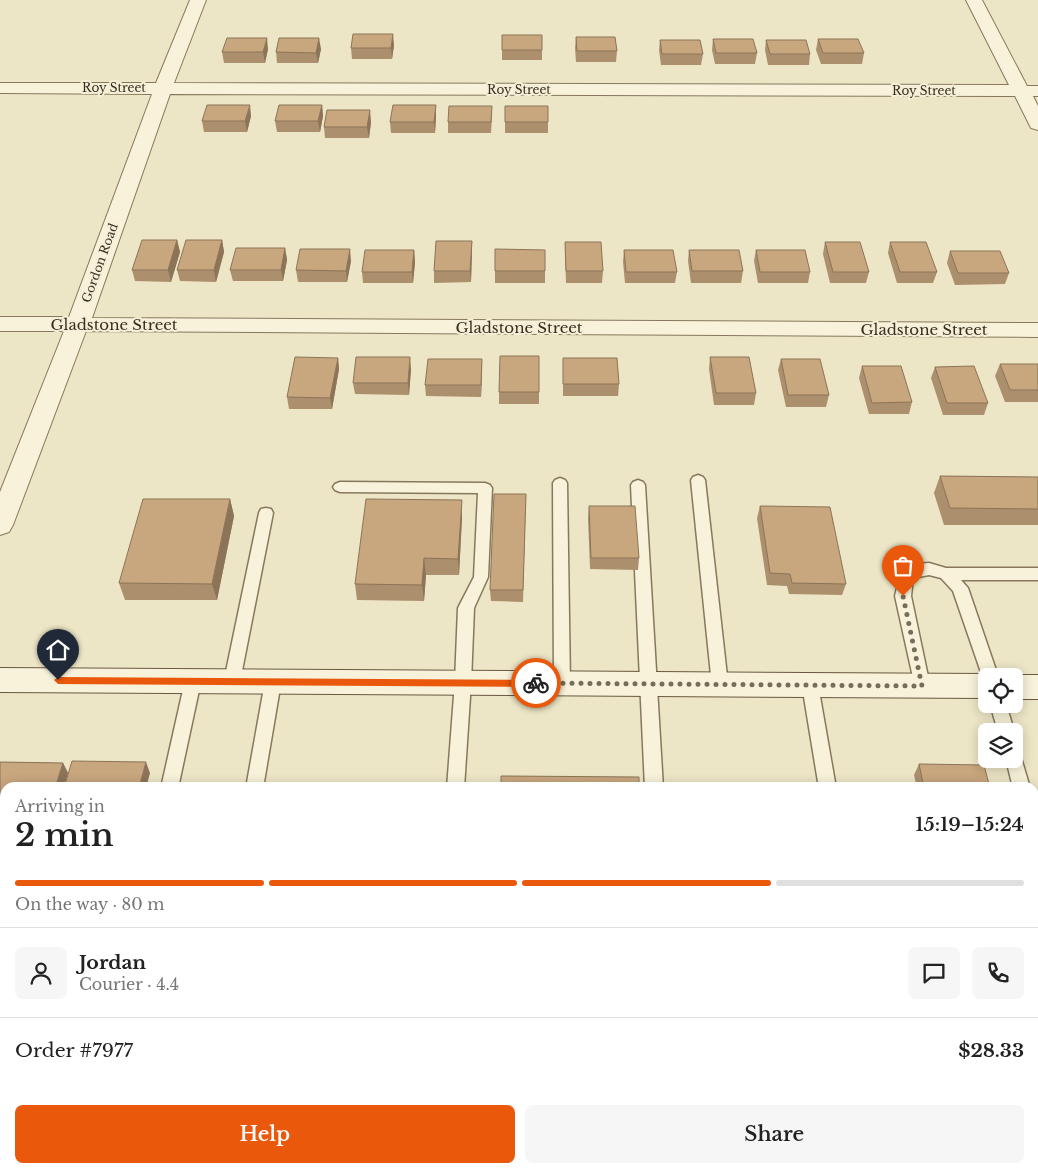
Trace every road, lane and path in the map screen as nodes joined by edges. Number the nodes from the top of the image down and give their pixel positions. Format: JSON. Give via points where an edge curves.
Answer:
{"nodes":[{"id":1,"x":198,"y":0,"type":"edge"},
{"id":2,"x":974,"y":0,"type":"edge"},
{"id":3,"x":0,"y":88,"type":"edge"},
{"id":4,"x":163,"y":89,"type":"junction"},
{"id":5,"x":1030,"y":91,"type":"edge"},
{"id":6,"x":1038,"y":124,"type":"edge"},
{"id":7,"x":0,"y":324,"type":"edge"},
{"id":8,"x":78,"y":324,"type":"junction"},
{"id":9,"x":1038,"y":330,"type":"edge"},
{"id":10,"x":698,"y":480,"type":"dead end"},
{"id":11,"x":8,"y":481,"type":"edge"},
{"id":12,"x":560,"y":483,"type":"dead end"},
{"id":13,"x":638,"y":485,"type":"dead end"},
{"id":14,"x":340,"y":486,"type":"dead end"},
{"id":15,"x":266,"y":513,"type":"dead end"},
{"id":16,"x":0,"y":525,"type":"edge"},
{"id":17,"x":946,"y":574,"type":"junction"},
{"id":18,"x":1038,"y":574,"type":"edge"},
{"id":19,"x":987,"y":668,"type":"edge"},
{"id":20,"x":0,"y":680,"type":"edge"},
{"id":21,"x":193,"y":681,"type":"junction"},
{"id":22,"x":232,"y":681,"type":"junction"},
{"id":23,"x":273,"y":682,"type":"junction"},
{"id":24,"x":463,"y":682,"type":"junction"},
{"id":25,"x":562,"y":684,"type":"junction"},
{"id":26,"x":649,"y":684,"type":"junction"},
{"id":27,"x":720,"y":684,"type":"junction"},
{"id":28,"x":810,"y":685,"type":"junction"},
{"id":29,"x":922,"y":686,"type":"junction"},
{"id":30,"x":978,"y":686,"type":"edge"},
{"id":31,"x":1023,"y":686,"type":"edge"},
{"id":32,"x":1038,"y":687,"type":"edge"},
{"id":33,"x":1016,"y":768,"type":"edge"},
{"id":34,"x":170,"y":782,"type":"edge"},
{"id":35,"x":255,"y":782,"type":"edge"},
{"id":36,"x":455,"y":782,"type":"edge"},
{"id":37,"x":654,"y":782,"type":"edge"},
{"id":38,"x":827,"y":782,"type":"edge"},
{"id":39,"x":1020,"y":782,"type":"edge"}],
"edges":[{"from":1,"to":4,"type":"street","name":"Gordon Road"},
{"from":2,"to":5,"type":"street"},
{"from":3,"to":4,"type":"street","name":"Roy Street"},
{"from":4,"to":5,"type":"street","name":"Roy Street"},
{"from":4,"to":8,"type":"street","name":"Gordon Road"},
{"from":5,"to":6,"type":"street"},
{"from":7,"to":8,"type":"street","name":"Gladstone Street"},
{"from":8,"to":9,"type":"street","name":"Gladstone Street"},
{"from":8,"to":11,"type":"street","name":"Gordon Road"},
{"from":10,"to":27,"type":"lane"},
{"from":11,"to":16,"type":"street","name":"Gordon Road"},
{"from":12,"to":25,"type":"lane"},
{"from":13,"to":26,"type":"lane"},
{"from":14,"to":24,"type":"lane","via":[[485,488],[481,577],[466,608]]},
{"from":15,"to":22,"type":"lane"},
{"from":17,"to":18,"type":"lane"},
{"from":17,"to":19,"type":"lane","via":[[960,588]]},
{"from":17,"to":29,"type":"lane","via":[[929,569],[906,575],[903,596]]},
{"from":20,"to":21,"type":"street"},
{"from":21,"to":22,"type":"street"},
{"from":21,"to":34,"type":"lane"},
{"from":22,"to":23,"type":"street"},
{"from":23,"to":24,"type":"street"},
{"from":23,"to":35,"type":"lane"},
{"from":24,"to":25,"type":"street"},
{"from":24,"to":36,"type":"lane"},
{"from":25,"to":26,"type":"street"},
{"from":26,"to":27,"type":"street"},
{"from":26,"to":37,"type":"lane"},
{"from":27,"to":28,"type":"street"},
{"from":28,"to":29,"type":"street"},
{"from":28,"to":38,"type":"lane"},
{"from":29,"to":30,"type":"street"},
{"from":31,"to":32,"type":"street"},
{"from":33,"to":39,"type":"lane"}]}
